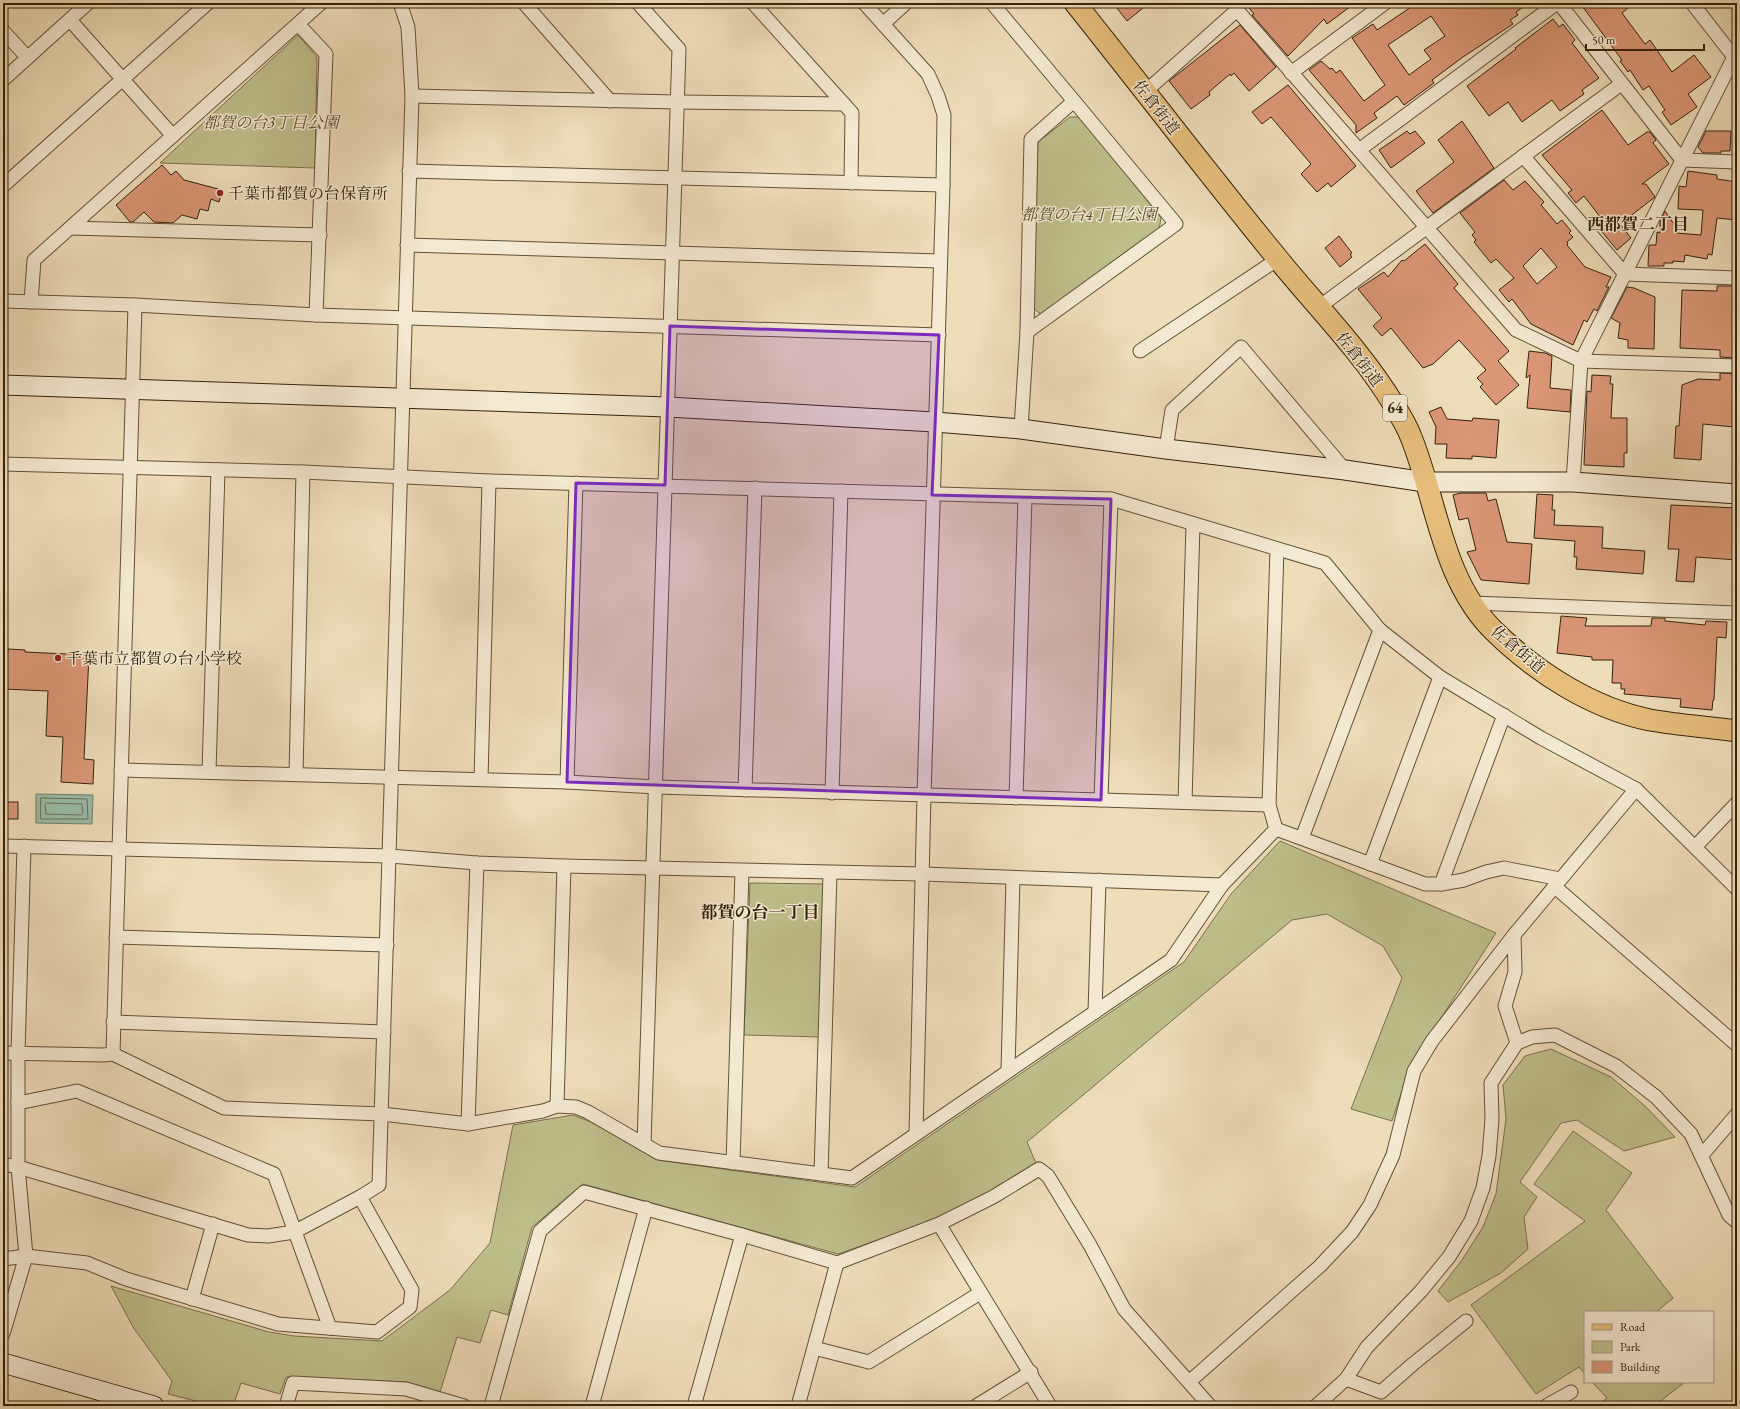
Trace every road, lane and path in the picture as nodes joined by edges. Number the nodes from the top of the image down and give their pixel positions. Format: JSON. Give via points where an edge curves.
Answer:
{"nodes":[{"id":1,"x":88,"y":3,"type":"edge"},
{"id":2,"x":208,"y":3,"type":"edge"},
{"id":3,"x":321,"y":3,"type":"edge"},
{"id":4,"x":400,"y":3,"type":"edge"},
{"id":5,"x":524,"y":3,"type":"edge"},
{"id":6,"x":638,"y":3,"type":"edge"},
{"id":7,"x":753,"y":3,"type":"edge"},
{"id":8,"x":864,"y":3,"type":"edge"},
{"id":9,"x":906,"y":3,"type":"edge"},
{"id":10,"x":992,"y":3,"type":"edge"},
{"id":11,"x":1075,"y":3,"type":"edge"},
{"id":12,"x":1384,"y":3,"type":"edge"},
{"id":13,"x":1558,"y":3,"type":"edge"},
{"id":14,"x":1692,"y":3,"type":"edge"},
{"id":15,"x":1236,"y":6,"type":"edge"},
{"id":16,"x":70,"y":20,"type":"junction"},
{"id":17,"x":298,"y":24,"type":"junction"},
{"id":18,"x":883,"y":24,"type":"junction"},
{"id":19,"x":3,"y":31,"type":"edge"},
{"id":20,"x":27,"y":57,"type":"junction"},
{"id":21,"x":1736,"y":57,"type":"edge"},
{"id":22,"x":1292,"y":73,"type":"junction"},
{"id":23,"x":122,"y":78,"type":"junction"},
{"id":24,"x":3,"y":80,"type":"edge"},
{"id":25,"x":1621,"y":84,"type":"junction"},
{"id":26,"x":1145,"y":92,"type":"junction"},
{"id":27,"x":412,"y":96,"type":"junction"},
{"id":28,"x":610,"y":101,"type":"junction"},
{"id":29,"x":1074,"y":101,"type":"junction"},
{"id":30,"x":677,"y":102,"type":"junction"},
{"id":31,"x":844,"y":104,"type":"junction"},
{"id":32,"x":173,"y":136,"type":"junction"},
{"id":33,"x":1359,"y":150,"type":"junction"},
{"id":34,"x":1523,"y":156,"type":"junction"},
{"id":35,"x":1682,"y":160,"type":"junction"},
{"id":36,"x":1737,"y":162,"type":"edge"},
{"id":37,"x":409,"y":171,"type":"junction"},
{"id":38,"x":675,"y":178,"type":"junction"},
{"id":39,"x":851,"y":183,"type":"junction"},
{"id":40,"x":3,"y":186,"type":"edge"},
{"id":41,"x":943,"y":186,"type":"junction"},
{"id":42,"x":1428,"y":227,"type":"junction"},
{"id":43,"x":70,"y":228,"type":"junction"},
{"id":44,"x":320,"y":235,"type":"junction"},
{"id":45,"x":407,"y":245,"type":"junction"},
{"id":46,"x":673,"y":253,"type":"junction"},
{"id":47,"x":1278,"y":260,"type":"junction"},
{"id":48,"x":940,"y":261,"type":"junction"},
{"id":49,"x":1625,"y":274,"type":"junction"},
{"id":50,"x":1737,"y":278,"type":"edge"},
{"id":51,"x":3,"y":301,"type":"edge"},
{"id":52,"x":31,"y":302,"type":"junction"},
{"id":53,"x":135,"y":305,"type":"junction"},
{"id":54,"x":1318,"y":307,"type":"junction"},
{"id":55,"x":316,"y":315,"type":"junction"},
{"id":56,"x":405,"y":318,"type":"junction"},
{"id":57,"x":670,"y":326,"type":"junction"},
{"id":58,"x":1027,"y":332,"type":"junction"},
{"id":59,"x":939,"y":335,"type":"junction"},
{"id":60,"x":1140,"y":351,"type":"dead end"},
{"id":61,"x":1581,"y":361,"type":"junction"},
{"id":62,"x":1737,"y":366,"type":"edge"},
{"id":63,"x":3,"y":386,"type":"edge"},
{"id":64,"x":133,"y":389,"type":"junction"},
{"id":65,"x":402,"y":398,"type":"junction"},
{"id":66,"x":668,"y":407,"type":"junction"},
{"id":67,"x":935,"y":422,"type":"junction"},
{"id":68,"x":1021,"y":429,"type":"junction"},
{"id":69,"x":1166,"y":449,"type":"junction"},
{"id":70,"x":3,"y":464,"type":"edge"},
{"id":71,"x":130,"y":467,"type":"junction"},
{"id":72,"x":218,"y":470,"type":"junction"},
{"id":73,"x":1345,"y":470,"type":"junction"},
{"id":74,"x":304,"y":472,"type":"junction"},
{"id":75,"x":400,"y":477,"type":"junction"},
{"id":76,"x":489,"y":481,"type":"junction"},
{"id":77,"x":1425,"y":482,"type":"junction"},
{"id":78,"x":1573,"y":482,"type":"junction"},
{"id":79,"x":576,"y":483,"type":"junction"},
{"id":80,"x":665,"y":485,"type":"junction"},
{"id":81,"x":755,"y":488,"type":"junction"},
{"id":82,"x":841,"y":491,"type":"junction"},
{"id":83,"x":1737,"y":494,"type":"edge"},
{"id":84,"x":932,"y":495,"type":"junction"},
{"id":85,"x":1025,"y":497,"type":"junction"},
{"id":86,"x":1110,"y":499,"type":"junction"},
{"id":87,"x":1193,"y":525,"type":"junction"},
{"id":88,"x":1277,"y":549,"type":"junction"},
{"id":89,"x":1472,"y":603,"type":"junction"},
{"id":90,"x":1737,"y":614,"type":"edge"},
{"id":91,"x":1380,"y":630,"type":"junction"},
{"id":92,"x":1440,"y":676,"type":"junction"},
{"id":93,"x":1504,"y":715,"type":"junction"},
{"id":94,"x":1737,"y":727,"type":"edge"},
{"id":95,"x":121,"y":770,"type":"junction"},
{"id":96,"x":208,"y":772,"type":"junction"},
{"id":97,"x":296,"y":774,"type":"junction"},
{"id":98,"x":392,"y":777,"type":"junction"},
{"id":99,"x":481,"y":779,"type":"junction"},
{"id":100,"x":567,"y":782,"type":"junction"},
{"id":101,"x":656,"y":787,"type":"junction"},
{"id":102,"x":1636,"y":789,"type":"junction"},
{"id":103,"x":745,"y":790,"type":"junction"},
{"id":104,"x":832,"y":793,"type":"junction"},
{"id":105,"x":924,"y":795,"type":"junction"},
{"id":106,"x":1016,"y":798,"type":"junction"},
{"id":107,"x":1101,"y":800,"type":"junction"},
{"id":108,"x":1185,"y":802,"type":"junction"},
{"id":109,"x":1737,"y":803,"type":"edge"},
{"id":110,"x":1269,"y":805,"type":"junction"},
{"id":111,"x":1276,"y":829,"type":"junction"},
{"id":112,"x":1302,"y":838,"type":"junction"},
{"id":113,"x":3,"y":846,"type":"edge"},
{"id":114,"x":24,"y":846,"type":"junction"},
{"id":115,"x":1695,"y":847,"type":"junction"},
{"id":116,"x":119,"y":849,"type":"junction"},
{"id":117,"x":390,"y":856,"type":"junction"},
{"id":118,"x":477,"y":863,"type":"junction"},
{"id":119,"x":1370,"y":864,"type":"junction"},
{"id":120,"x":564,"y":866,"type":"junction"},
{"id":121,"x":653,"y":868,"type":"junction"},
{"id":122,"x":742,"y":871,"type":"junction"},
{"id":123,"x":830,"y":873,"type":"junction"},
{"id":124,"x":923,"y":874,"type":"junction"},
{"id":125,"x":1013,"y":878,"type":"junction"},
{"id":126,"x":1099,"y":880,"type":"junction"},
{"id":127,"x":1557,"y":882,"type":"junction"},
{"id":128,"x":1441,"y":884,"type":"junction"},
{"id":129,"x":1222,"y":885,"type":"junction"},
{"id":130,"x":1737,"y":889,"type":"edge"},
{"id":131,"x":1514,"y":935,"type":"junction"},
{"id":132,"x":116,"y":937,"type":"junction"},
{"id":133,"x":387,"y":945,"type":"junction"},
{"id":134,"x":1095,"y":1012,"type":"junction"},
{"id":135,"x":114,"y":1022,"type":"junction"},
{"id":136,"x":384,"y":1032,"type":"junction"},
{"id":137,"x":1516,"y":1043,"type":"junction"},
{"id":138,"x":1737,"y":1045,"type":"edge"},
{"id":139,"x":3,"y":1053,"type":"edge"},
{"id":140,"x":18,"y":1053,"type":"junction"},
{"id":141,"x":112,"y":1054,"type":"junction"},
{"id":142,"x":1008,"y":1070,"type":"junction"},
{"id":143,"x":18,"y":1103,"type":"junction"},
{"id":144,"x":557,"y":1106,"type":"junction"},
{"id":145,"x":382,"y":1114,"type":"junction"},
{"id":146,"x":1737,"y":1114,"type":"edge"},
{"id":147,"x":468,"y":1124,"type":"junction"},
{"id":148,"x":916,"y":1133,"type":"junction"},
{"id":149,"x":644,"y":1144,"type":"junction"},
{"id":150,"x":1702,"y":1155,"type":"junction"},
{"id":151,"x":733,"y":1163,"type":"junction"},
{"id":152,"x":3,"y":1164,"type":"edge"},
{"id":153,"x":18,"y":1167,"type":"junction"},
{"id":154,"x":821,"y":1174,"type":"junction"},
{"id":155,"x":360,"y":1197,"type":"junction"},
{"id":156,"x":646,"y":1208,"type":"junction"},
{"id":157,"x":1737,"y":1222,"type":"edge"},
{"id":158,"x":213,"y":1224,"type":"junction"},
{"id":159,"x":940,"y":1224,"type":"junction"},
{"id":160,"x":294,"y":1232,"type":"junction"},
{"id":161,"x":742,"y":1235,"type":"junction"},
{"id":162,"x":26,"y":1256,"type":"junction"},
{"id":163,"x":3,"y":1259,"type":"edge"},
{"id":164,"x":837,"y":1263,"type":"junction"},
{"id":165,"x":980,"y":1293,"type":"junction"},
{"id":166,"x":192,"y":1299,"type":"junction"},
{"id":167,"x":1466,"y":1321,"type":"dead end"},
{"id":168,"x":330,"y":1328,"type":"junction"},
{"id":169,"x":3,"y":1334,"type":"edge"},
{"id":170,"x":814,"y":1348,"type":"junction"},
{"id":171,"x":3,"y":1363,"type":"edge"},
{"id":172,"x":1031,"y":1372,"type":"junction"},
{"id":173,"x":1346,"y":1379,"type":"junction"},
{"id":174,"x":1189,"y":1382,"type":"junction"},
{"id":175,"x":1571,"y":1392,"type":"dead end"},
{"id":176,"x":154,"y":1406,"type":"edge"},
{"id":177,"x":286,"y":1406,"type":"edge"},
{"id":178,"x":464,"y":1406,"type":"edge"},
{"id":179,"x":491,"y":1406,"type":"edge"},
{"id":180,"x":592,"y":1406,"type":"edge"},
{"id":181,"x":694,"y":1406,"type":"edge"},
{"id":182,"x":798,"y":1406,"type":"edge"},
{"id":183,"x":976,"y":1406,"type":"edge"},
{"id":184,"x":1050,"y":1406,"type":"edge"},
{"id":185,"x":1210,"y":1406,"type":"edge"},
{"id":186,"x":1316,"y":1406,"type":"edge"},
{"id":187,"x":1546,"y":1406,"type":"edge"}],
"edges":[{"from":1,"to":16,"type":"street"},
{"from":2,"to":23,"type":"street"},
{"from":3,"to":17,"type":"street"},
{"from":4,"to":27,"type":"street","via":[[408,27]]},
{"from":5,"to":28,"type":"street"},
{"from":6,"to":30,"type":"street","via":[[679,49]]},
{"from":7,"to":31,"type":"street"},
{"from":8,"to":18,"type":"street"},
{"from":9,"to":18,"type":"street"},
{"from":10,"to":29,"type":"street"},
{"from":11,"to":26,"type":"main road","name":"佐倉街道","number":"64"},
{"from":12,"to":22,"type":"street"},
{"from":13,"to":25,"type":"street"},
{"from":13,"to":33,"type":"street"},
{"from":14,"to":21,"type":"street"},
{"from":15,"to":22,"type":"street"},
{"from":15,"to":26,"type":"street"},
{"from":16,"to":20,"type":"street"},
{"from":16,"to":23,"type":"street"},
{"from":17,"to":32,"type":"street"},
{"from":17,"to":44,"type":"street","via":[[326,54]]},
{"from":18,"to":41,"type":"street","via":[[928,74],[938,96],[944,115]]},
{"from":19,"to":20,"type":"street"},
{"from":20,"to":24,"type":"street"},
{"from":21,"to":35,"type":"street"},
{"from":22,"to":33,"type":"street"},
{"from":23,"to":32,"type":"street"},
{"from":23,"to":40,"type":"street"},
{"from":25,"to":34,"type":"street"},
{"from":25,"to":35,"type":"street"},
{"from":26,"to":47,"type":"main road","name":"佐倉街道","number":"64"},
{"from":27,"to":28,"type":"street"},
{"from":27,"to":37,"type":"street"},
{"from":28,"to":30,"type":"street"},
{"from":29,"to":58,"type":"street","via":[[1031,139]]},
{"from":29,"to":58,"type":"street","via":[[1176,224]]},
{"from":30,"to":31,"type":"street"},
{"from":30,"to":38,"type":"street"},
{"from":31,"to":39,"type":"street","via":[[852,114]]},
{"from":32,"to":43,"type":"street"},
{"from":33,"to":42,"type":"street"},
{"from":34,"to":42,"type":"street"},
{"from":34,"to":49,"type":"street"},
{"from":35,"to":36,"type":"street"},
{"from":35,"to":49,"type":"street"},
{"from":37,"to":38,"type":"street"},
{"from":37,"to":45,"type":"street"},
{"from":38,"to":39,"type":"street"},
{"from":38,"to":46,"type":"street"},
{"from":39,"to":41,"type":"street"},
{"from":41,"to":48,"type":"street"},
{"from":42,"to":54,"type":"street"},
{"from":42,"to":61,"type":"street","via":[[1516,330]]},
{"from":43,"to":44,"type":"street"},
{"from":43,"to":52,"type":"street","via":[[34,260]]},
{"from":44,"to":55,"type":"street"},
{"from":45,"to":46,"type":"street"},
{"from":45,"to":56,"type":"street"},
{"from":46,"to":48,"type":"street"},
{"from":46,"to":57,"type":"street"},
{"from":47,"to":54,"type":"main road","name":"佐倉街道","number":"64"},
{"from":47,"to":60,"type":"street"},
{"from":48,"to":59,"type":"street"},
{"from":49,"to":50,"type":"street"},
{"from":49,"to":61,"type":"street"},
{"from":51,"to":52,"type":"street"},
{"from":52,"to":53,"type":"street"},
{"from":53,"to":55,"type":"street"},
{"from":53,"to":64,"type":"street"},
{"from":54,"to":77,"type":"main road","name":"佐倉街道","number":"64","via":[[1366,364],[1392,403],[1411,436]]},
{"from":55,"to":56,"type":"street"},
{"from":56,"to":57,"type":"street"},
{"from":56,"to":65,"type":"street"},
{"from":57,"to":59,"type":"street"},
{"from":57,"to":66,"type":"street"},
{"from":58,"to":68,"type":"street"},
{"from":59,"to":67,"type":"street"},
{"from":61,"to":62,"type":"street"},
{"from":61,"to":78,"type":"street"},
{"from":63,"to":64,"type":"street"},
{"from":64,"to":65,"type":"street"},
{"from":64,"to":71,"type":"street"},
{"from":65,"to":66,"type":"street"},
{"from":65,"to":75,"type":"street"},
{"from":66,"to":67,"type":"street"},
{"from":66,"to":80,"type":"street"},
{"from":67,"to":68,"type":"street"},
{"from":67,"to":84,"type":"street"},
{"from":68,"to":69,"type":"street"},
{"from":69,"to":73,"type":"street"},
{"from":69,"to":73,"type":"street","via":[[1172,410],[1241,347]]},
{"from":70,"to":71,"type":"street"},
{"from":71,"to":72,"type":"street"},
{"from":71,"to":95,"type":"street"},
{"from":72,"to":74,"type":"street"},
{"from":72,"to":96,"type":"street"},
{"from":73,"to":77,"type":"street"},
{"from":74,"to":75,"type":"street"},
{"from":74,"to":97,"type":"street"},
{"from":75,"to":76,"type":"street"},
{"from":75,"to":98,"type":"street"},
{"from":76,"to":79,"type":"street"},
{"from":76,"to":99,"type":"street"},
{"from":77,"to":78,"type":"street"},
{"from":77,"to":89,"type":"main road","name":"佐倉街道","number":"64","via":[[1451,562]]},
{"from":78,"to":83,"type":"street"},
{"from":79,"to":80,"type":"street"},
{"from":79,"to":100,"type":"street"},
{"from":80,"to":81,"type":"street"},
{"from":80,"to":101,"type":"street"},
{"from":81,"to":82,"type":"street"},
{"from":81,"to":103,"type":"street"},
{"from":82,"to":84,"type":"street"},
{"from":82,"to":104,"type":"street"},
{"from":84,"to":85,"type":"street"},
{"from":84,"to":105,"type":"street"},
{"from":85,"to":86,"type":"street"},
{"from":85,"to":106,"type":"street"},
{"from":86,"to":87,"type":"street"},
{"from":86,"to":107,"type":"street"},
{"from":87,"to":88,"type":"street"},
{"from":87,"to":108,"type":"street"},
{"from":88,"to":91,"type":"street","via":[[1325,563]]},
{"from":88,"to":110,"type":"street"},
{"from":89,"to":90,"type":"street"},
{"from":89,"to":94,"type":"main road","name":"佐倉街道","number":"64","via":[[1492,629],[1516,651],[1556,680],[1603,706],[1649,720]]},
{"from":91,"to":92,"type":"street"},
{"from":91,"to":112,"type":"street"},
{"from":92,"to":93,"type":"street"},
{"from":92,"to":119,"type":"street"},
{"from":93,"to":102,"type":"street","via":[[1540,738]]},
{"from":93,"to":128,"type":"street"},
{"from":95,"to":96,"type":"street"},
{"from":95,"to":116,"type":"street"},
{"from":96,"to":97,"type":"street"},
{"from":97,"to":98,"type":"street"},
{"from":98,"to":99,"type":"street"},
{"from":98,"to":117,"type":"street"},
{"from":99,"to":100,"type":"street"},
{"from":100,"to":101,"type":"street"},
{"from":101,"to":103,"type":"street"},
{"from":101,"to":121,"type":"street"},
{"from":102,"to":115,"type":"street"},
{"from":102,"to":127,"type":"street"},
{"from":103,"to":104,"type":"street"},
{"from":104,"to":105,"type":"street"},
{"from":105,"to":106,"type":"street"},
{"from":105,"to":124,"type":"street"},
{"from":106,"to":107,"type":"street"},
{"from":107,"to":108,"type":"street"},
{"from":108,"to":110,"type":"street"},
{"from":109,"to":115,"type":"street"},
{"from":110,"to":111,"type":"street"},
{"from":111,"to":112,"type":"street"},
{"from":111,"to":129,"type":"street"},
{"from":112,"to":119,"type":"street"},
{"from":113,"to":114,"type":"street"},
{"from":114,"to":116,"type":"street"},
{"from":114,"to":140,"type":"street"},
{"from":115,"to":130,"type":"street"},
{"from":116,"to":117,"type":"street"},
{"from":116,"to":132,"type":"street"},
{"from":117,"to":118,"type":"street"},
{"from":117,"to":133,"type":"street"},
{"from":118,"to":120,"type":"street"},
{"from":118,"to":147,"type":"street"},
{"from":119,"to":128,"type":"street","via":[[1425,884]]},
{"from":120,"to":121,"type":"street"},
{"from":120,"to":144,"type":"street"},
{"from":121,"to":122,"type":"street"},
{"from":121,"to":149,"type":"street"},
{"from":122,"to":123,"type":"street"},
{"from":122,"to":151,"type":"street"},
{"from":123,"to":124,"type":"street"},
{"from":123,"to":154,"type":"street"},
{"from":124,"to":125,"type":"street"},
{"from":124,"to":148,"type":"street"},
{"from":125,"to":126,"type":"street"},
{"from":125,"to":142,"type":"street"},
{"from":126,"to":129,"type":"street"},
{"from":126,"to":134,"type":"street"},
{"from":127,"to":128,"type":"street","via":[[1504,868]]},
{"from":127,"to":131,"type":"street"},
{"from":127,"to":138,"type":"street"},
{"from":129,"to":134,"type":"street","via":[[1171,960]]},
{"from":131,"to":137,"type":"street","via":[[1515,972],[1506,1006]]},
{"from":131,"to":174,"type":"street","via":[[1432,1041],[1414,1072],[1393,1155],[1370,1205],[1352,1232],[1320,1266]]},
{"from":132,"to":133,"type":"street"},
{"from":132,"to":135,"type":"street"},
{"from":133,"to":136,"type":"street"},
{"from":134,"to":142,"type":"street"},
{"from":135,"to":136,"type":"street"},
{"from":135,"to":141,"type":"street"},
{"from":136,"to":145,"type":"street"},
{"from":137,"to":150,"type":"street","via":[[1532,1037],[1555,1035],[1616,1066],[1656,1097],[1686,1128]]},
{"from":137,"to":173,"type":"street","via":[[1491,1083],[1489,1156],[1483,1188],[1471,1220],[1449,1257],[1421,1291],[1367,1347]]},
{"from":139,"to":140,"type":"street"},
{"from":140,"to":141,"type":"street"},
{"from":140,"to":143,"type":"street"},
{"from":141,"to":145,"type":"street","via":[[224,1108]]},
{"from":142,"to":148,"type":"street"},
{"from":143,"to":153,"type":"street"},
{"from":143,"to":160,"type":"street","via":[[77,1091],[274,1174]]},
{"from":144,"to":147,"type":"street","via":[[543,1111]]},
{"from":144,"to":149,"type":"street","via":[[576,1107],[588,1112]]},
{"from":145,"to":147,"type":"street"},
{"from":145,"to":155,"type":"street","via":[[378,1185]]},
{"from":146,"to":150,"type":"street"},
{"from":148,"to":154,"type":"street","via":[[852,1178]]},
{"from":149,"to":151,"type":"street","via":[[659,1154]]},
{"from":150,"to":157,"type":"street","via":[[1729,1215]]},
{"from":151,"to":154,"type":"street"},
{"from":152,"to":153,"type":"street"},
{"from":153,"to":158,"type":"street"},
{"from":153,"to":162,"type":"street"},
{"from":155,"to":160,"type":"street"},
{"from":155,"to":168,"type":"street","via":[[412,1290],[410,1307],[377,1332]]},
{"from":156,"to":161,"type":"street"},
{"from":156,"to":179,"type":"street","via":[[584,1192],[540,1231]]},
{"from":156,"to":180,"type":"street"},
{"from":158,"to":160,"type":"street","via":[[248,1235],[268,1236]]},
{"from":158,"to":166,"type":"street"},
{"from":159,"to":164,"type":"street"},
{"from":159,"to":165,"type":"street"},
{"from":159,"to":174,"type":"street","via":[[993,1197],[1039,1169],[1048,1176],[1086,1238],[1124,1309]]},
{"from":160,"to":168,"type":"street"},
{"from":161,"to":164,"type":"street"},
{"from":161,"to":181,"type":"street"},
{"from":162,"to":163,"type":"street"},
{"from":162,"to":166,"type":"street","via":[[87,1263],[126,1279]]},
{"from":162,"to":169,"type":"street"},
{"from":164,"to":170,"type":"street"},
{"from":165,"to":170,"type":"street","via":[[869,1362]]},
{"from":165,"to":172,"type":"street"},
{"from":166,"to":168,"type":"street","via":[[278,1324]]},
{"from":167,"to":173,"type":"street","via":[[1381,1392]]},
{"from":170,"to":182,"type":"street"},
{"from":171,"to":176,"type":"street"},
{"from":172,"to":183,"type":"street"},
{"from":172,"to":184,"type":"street"},
{"from":173,"to":186,"type":"street"},
{"from":174,"to":185,"type":"street"},
{"from":175,"to":187,"type":"street"},
{"from":177,"to":178,"type":"street","via":[[293,1383],[406,1389]]}]}
